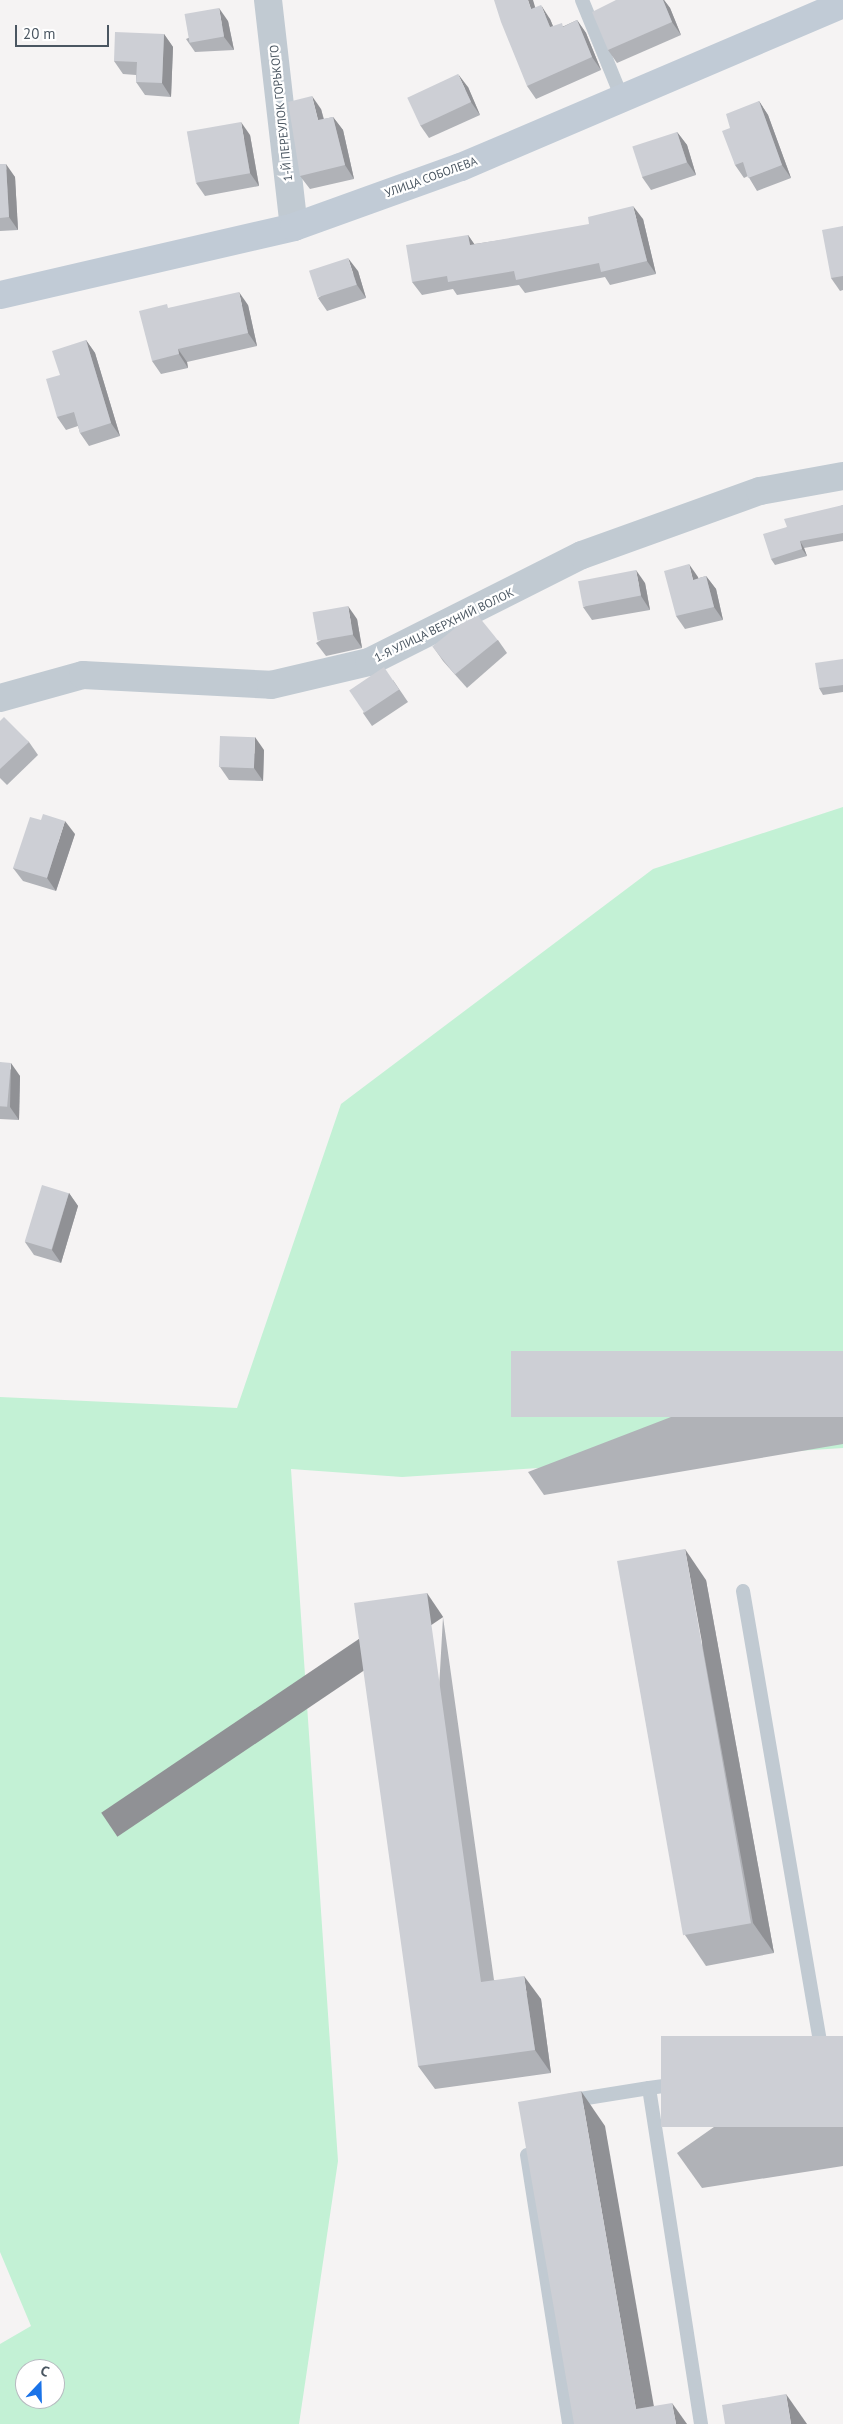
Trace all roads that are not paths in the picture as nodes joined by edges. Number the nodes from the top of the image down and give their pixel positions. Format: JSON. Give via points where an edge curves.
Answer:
{"nodes":[{"id":1,"x":268,"y":0,"type":"edge"},
{"id":2,"x":582,"y":0,"type":"edge"},
{"id":3,"x":843,"y":4,"type":"edge"},
{"id":4,"x":622,"y":98,"type":"junction"},
{"id":5,"x":294,"y":227,"type":"junction"},
{"id":6,"x":0,"y":295,"type":"edge"},
{"id":7,"x":843,"y":476,"type":"edge"},
{"id":8,"x":0,"y":698,"type":"edge"},
{"id":9,"x":743,"y":1591,"type":"dead end"},
{"id":10,"x":824,"y":2061,"type":"edge"},
{"id":11,"x":698,"y":2081,"type":"edge"},
{"id":12,"x":649,"y":2088,"type":"junction"},
{"id":13,"x":557,"y":2102,"type":"edge"},
{"id":14,"x":524,"y":2138,"type":"edge"},
{"id":15,"x":569,"y":2424,"type":"edge"},
{"id":16,"x":702,"y":2424,"type":"edge"}],
"edges":[{"from":1,"to":5,"type":"street","name":"1-Й ПЕРЕУЛОК ГОРЬКОГО"},
{"from":2,"to":4,"type":"lane"},
{"from":3,"to":4,"type":"street","name":"УЛИЦА СОБОЛЕВА"},
{"from":4,"to":5,"type":"street","name":"УЛИЦА СОБОЛЕВА","via":[[461,167]]},
{"from":5,"to":6,"type":"street","name":"УЛИЦА СОБОЛЕВА"},
{"from":7,"to":8,"type":"street","name":"1-Я УЛИЦА ВЕРХНИЙ ВОЛОК","via":[[760,490],[582,555],[369,662],[272,685],[83,676]]},
{"from":9,"to":10,"type":"lane"},
{"from":11,"to":12,"type":"lane"},
{"from":12,"to":13,"type":"lane"},
{"from":12,"to":16,"type":"lane"},
{"from":14,"to":15,"type":"lane"}]}
